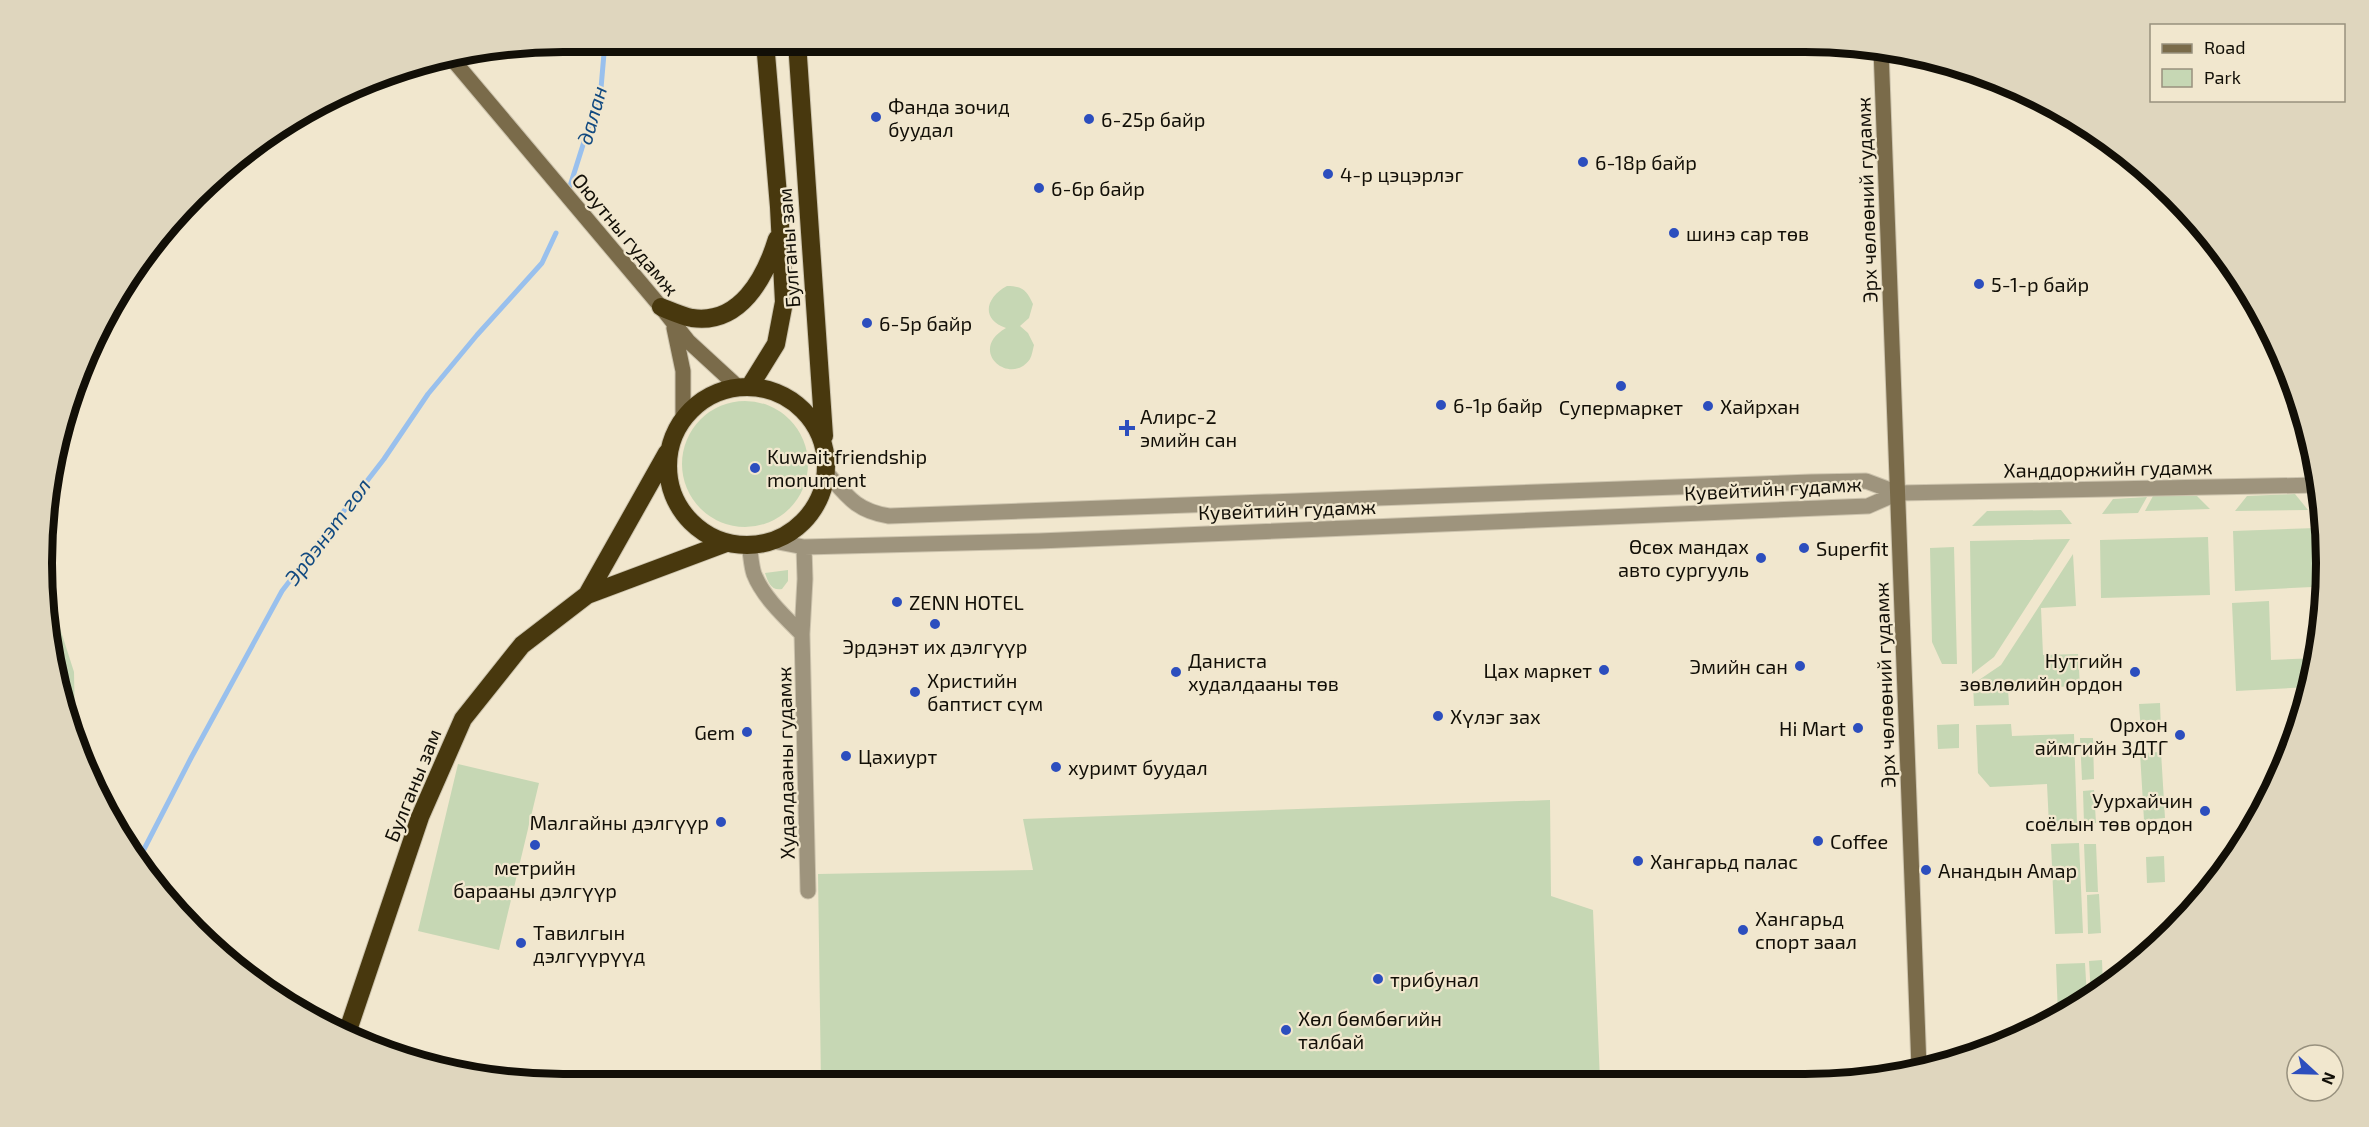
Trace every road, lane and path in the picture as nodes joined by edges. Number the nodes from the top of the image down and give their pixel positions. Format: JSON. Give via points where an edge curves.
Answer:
{"nodes":[{"id":1,"x":766,"y":52,"type":"edge"},
{"id":2,"x":798,"y":52,"type":"edge"},
{"id":3,"x":1881,"y":58,"type":"edge"},
{"id":4,"x":456,"y":64,"type":"edge"},
{"id":5,"x":780,"y":229,"type":"junction"},
{"id":6,"x":661,"y":307,"type":"junction"},
{"id":7,"x":673,"y":325,"type":"junction"},
{"id":8,"x":744,"y":386,"type":"junction"},
{"id":9,"x":683,"y":418,"type":"junction"},
{"id":10,"x":825,"y":450,"type":"junction"},
{"id":11,"x":669,"y":451,"type":"junction"},
{"id":12,"x":826,"y":472,"type":"junction"},
{"id":13,"x":2310,"y":484,"type":"edge"},
{"id":14,"x":1898,"y":493,"type":"junction"},
{"id":15,"x":773,"y":541,"type":"junction"},
{"id":16,"x":726,"y":543,"type":"junction"},
{"id":17,"x":749,"y":545,"type":"junction"},
{"id":18,"x":804,"y":547,"type":"junction"},
{"id":19,"x":587,"y":595,"type":"junction"},
{"id":20,"x":802,"y":634,"type":"junction"},
{"id":21,"x":808,"y":891,"type":"dead end"},
{"id":22,"x":349,"y":1027,"type":"edge"},
{"id":23,"x":1919,"y":1062,"type":"edge"}],
"edges":[{"from":1,"to":5,"type":"highway","name":"Булганы зам"},
{"from":2,"to":10,"type":"highway","name":"Булганы зам"},
{"from":3,"to":14,"type":"main road","name":"Эрх чөлөөний гудамж"},
{"from":4,"to":6,"type":"main road","name":"Оюутны гудамж"},
{"from":5,"to":6,"type":"highway","via":[[764,273],[754,290],[732,311],[712,318],[692,318]]},
{"from":5,"to":8,"type":"highway","name":"Булганы зам","via":[[784,302],[781,323],[776,344]]},
{"from":6,"to":7,"type":"main road","name":"Оюутны гудамж"},
{"from":7,"to":8,"type":"main road"},
{"from":7,"to":9,"type":"main road","via":[[683,371]]},
{"from":8,"to":9,"type":"highway","via":[[717,392]]},
{"from":8,"to":10,"type":"highway","via":[[771,390],[790,399],[806,412]]},
{"from":9,"to":11,"type":"highway"},
{"from":10,"to":12,"type":"highway"},
{"from":11,"to":16,"type":"highway","via":[[671,490],[680,508],[700,529]]},
{"from":11,"to":19,"type":"highway","name":"Булганы зам"},
{"from":12,"to":14,"type":"street","name":"Кувейтийн гудамж","via":[[853,502],[871,513],[889,516],[1811,482],[1866,481]]},
{"from":12,"to":15,"type":"highway","via":[[821,494],[809,514],[793,530]]},
{"from":13,"to":14,"type":"street","name":"Ханддоржийн гудамж"},
{"from":14,"to":18,"type":"street","name":"Кувейтийн гудамж","via":[[1868,506],[1039,541]]},
{"from":14,"to":23,"type":"main road","name":"Эрх чөлөөний гудамж"},
{"from":15,"to":17,"type":"highway"},
{"from":15,"to":18,"type":"street","name":"Кувейтийн гудамж"},
{"from":16,"to":17,"type":"highway"},
{"from":16,"to":19,"type":"highway","name":"Булганы зам"},
{"from":17,"to":20,"type":"street","via":[[759,583]]},
{"from":18,"to":20,"type":"street","name":"Худалдааны гудамж"},
{"from":19,"to":22,"type":"highway","name":"Булганы зам","via":[[522,645],[464,719],[420,817]]},
{"from":20,"to":21,"type":"street","name":"Худалдааны гудамж"}]}
